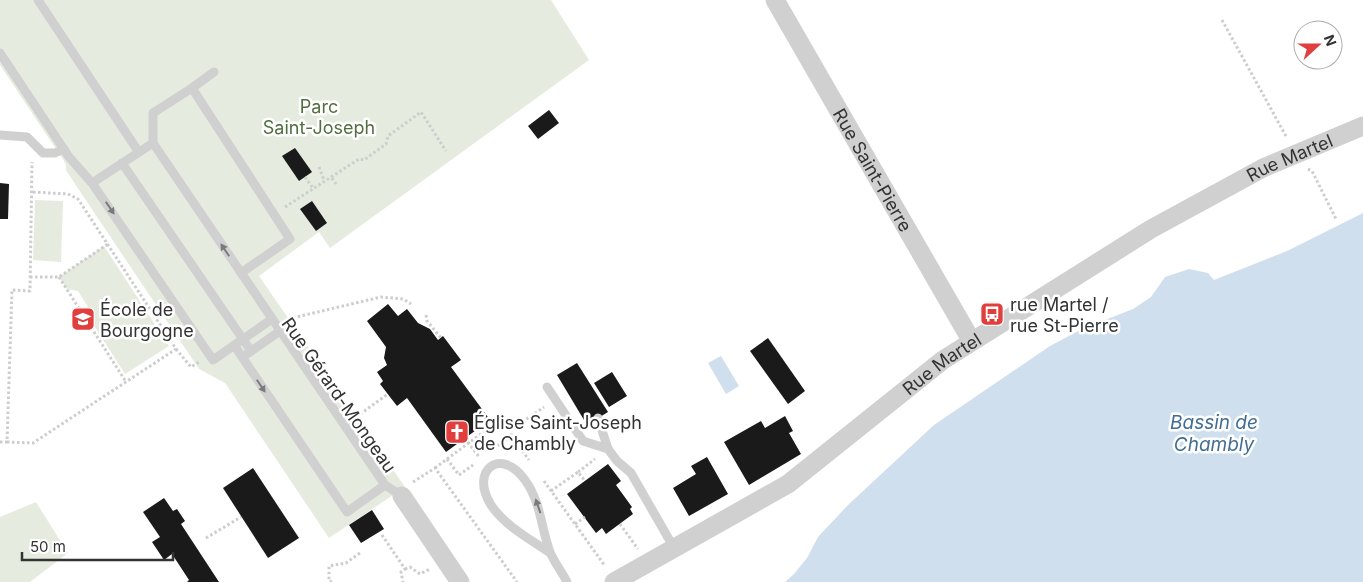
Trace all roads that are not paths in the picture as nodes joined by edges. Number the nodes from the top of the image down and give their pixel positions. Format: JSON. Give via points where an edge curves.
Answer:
{"nodes":[{"id":1,"x":38,"y":0,"type":"edge"},
{"id":2,"x":775,"y":0,"type":"edge"},
{"id":3,"x":0,"y":53,"type":"edge"},
{"id":4,"x":214,"y":72,"type":"dead end"},
{"id":5,"x":192,"y":88,"type":"junction"},
{"id":6,"x":1363,"y":126,"type":"edge"},
{"id":7,"x":0,"y":135,"type":"edge"},
{"id":8,"x":153,"y":142,"type":"junction"},
{"id":9,"x":64,"y":149,"type":"junction"},
{"id":10,"x":138,"y":152,"type":"junction"},
{"id":11,"x":122,"y":163,"type":"junction"},
{"id":12,"x":92,"y":183,"type":"junction"},
{"id":13,"x":241,"y":273,"type":"junction"},
{"id":14,"x":272,"y":319,"type":"junction"},
{"id":15,"x":280,"y":331,"type":"junction"},
{"id":16,"x":242,"y":339,"type":"junction"},
{"id":17,"x":971,"y":340,"type":"junction"},
{"id":18,"x":234,"y":345,"type":"junction"},
{"id":19,"x":251,"y":351,"type":"junction"},
{"id":20,"x":242,"y":357,"type":"junction"},
{"id":21,"x":547,"y":387,"type":"dead end"},
{"id":22,"x":598,"y":418,"type":"dead end"},
{"id":23,"x":608,"y":449,"type":"junction"},
{"id":24,"x":385,"y":485,"type":"junction"},
{"id":25,"x":404,"y":490,"type":"joint"},
{"id":26,"x":674,"y":548,"type":"junction"},
{"id":27,"x":550,"y":553,"type":"junction"},
{"id":28,"x":460,"y":582,"type":"edge"},
{"id":29,"x":568,"y":582,"type":"edge"},
{"id":30,"x":614,"y":582,"type":"edge"}],
"edges":[{"from":1,"to":10,"type":"lane"},
{"from":2,"to":17,"type":"street","name":"Rue Saint-Pierre"},
{"from":3,"to":9,"type":"lane"},
{"from":4,"to":5,"type":"lane"},
{"from":5,"to":8,"type":"lane","via":[[153,113]]},
{"from":5,"to":13,"type":"lane","via":[[290,239]]},
{"from":6,"to":17,"type":"street","name":"Rue Martel","via":[[1283,158],[1220,189]]},
{"from":7,"to":9,"type":"lane","via":[[27,137],[43,153]]},
{"from":8,"to":10,"type":"lane"},
{"from":13,"to":8,"type":"lane","one_way":true},
{"from":9,"to":12,"type":"lane"},
{"from":10,"to":11,"type":"lane"},
{"from":11,"to":12,"type":"lane"},
{"from":11,"to":16,"type":"lane"},
{"from":12,"to":18,"type":"lane","one_way":true,"via":[[213,360]]},
{"from":13,"to":14,"type":"lane"},
{"from":14,"to":15,"type":"lane"},
{"from":14,"to":16,"type":"lane"},
{"from":15,"to":19,"type":"lane"},
{"from":15,"to":24,"type":"lane"},
{"from":16,"to":18,"type":"lane"},
{"from":16,"to":19,"type":"lane"},
{"from":17,"to":26,"type":"street","name":"Rue Martel","via":[[920,377],[803,474]]},
{"from":18,"to":20,"type":"lane"},
{"from":19,"to":20,"type":"lane"},
{"from":20,"to":24,"type":"lane","one_way":true,"via":[[347,512]]},
{"from":21,"to":23,"type":"lane","via":[[583,441]]},
{"from":22,"to":23,"type":"lane"},
{"from":23,"to":26,"type":"lane","via":[[631,473]]},
{"from":24,"to":25,"type":"lane"},
{"from":25,"to":28,"type":"street"},
{"from":26,"to":30,"type":"street","name":"Rue Martel"},
{"from":27,"to":27,"type":"lane","one_way":true,"via":[[536,502],[526,482],[511,466],[497,463],[491,466],[482,480],[491,504],[512,528]]},
{"from":27,"to":29,"type":"lane"}]}
